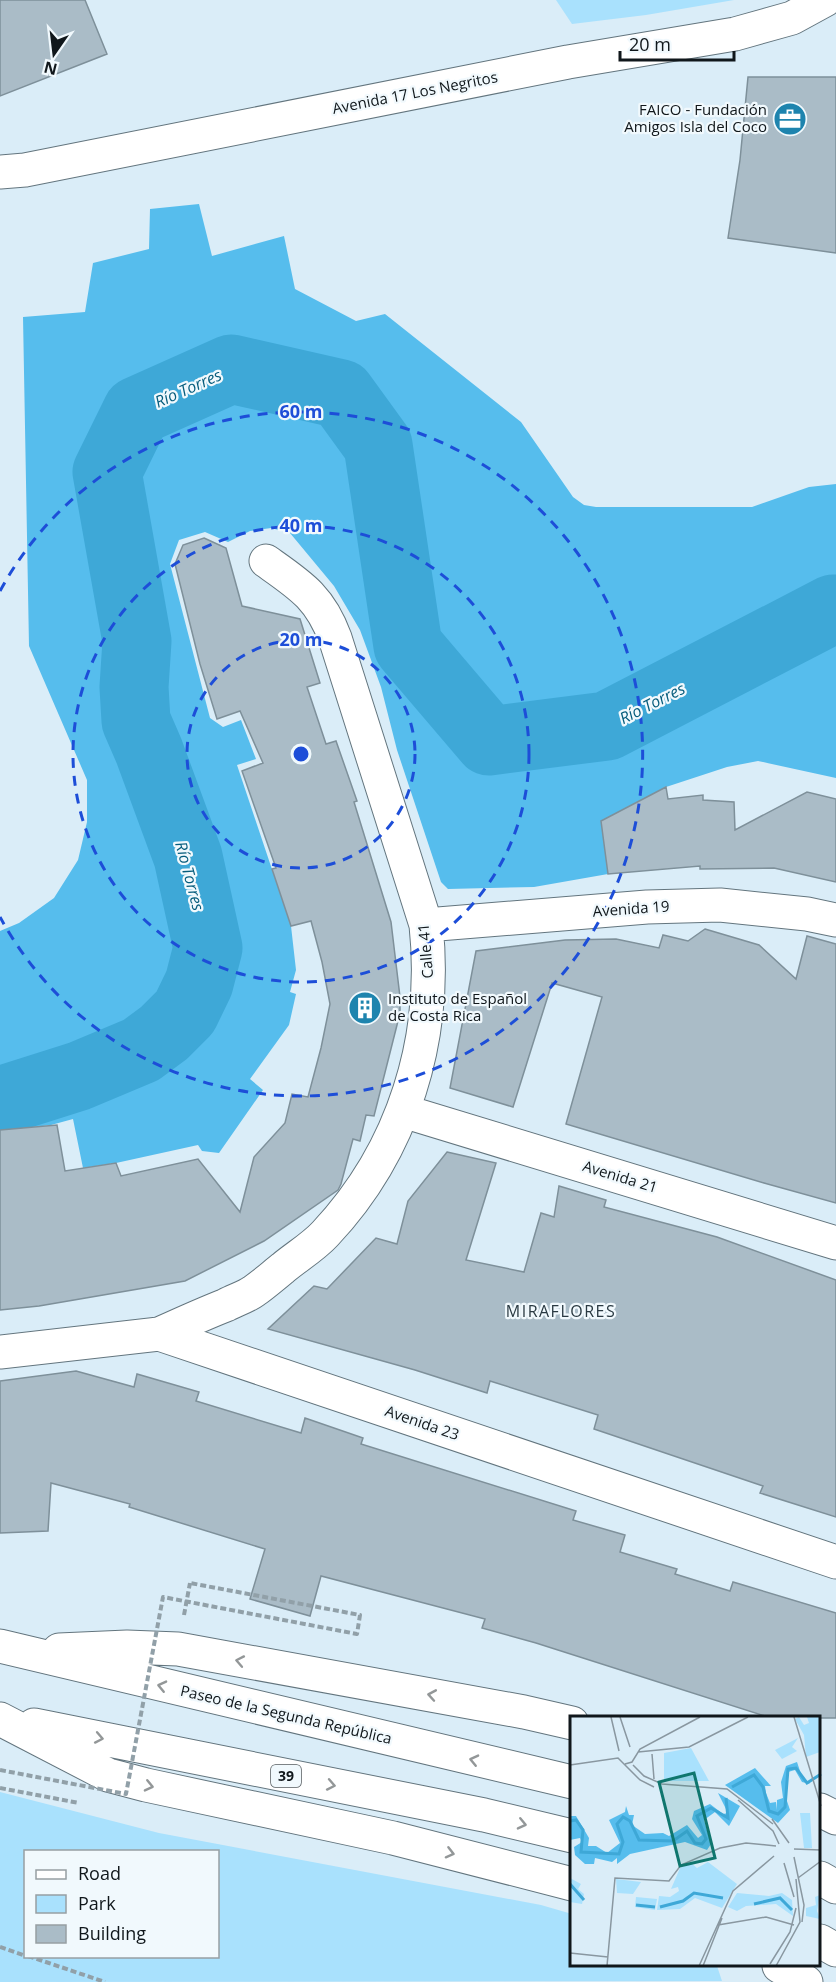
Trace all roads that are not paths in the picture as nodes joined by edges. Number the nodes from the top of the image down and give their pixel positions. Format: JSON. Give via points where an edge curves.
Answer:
{"nodes":[{"id":1,"x":825,"y":0,"type":"edge"},
{"id":2,"x":0,"y":172,"type":"edge"},
{"id":3,"x":266,"y":561,"type":"dead end"},
{"id":4,"x":836,"y":920,"type":"edge"},
{"id":5,"x":426,"y":925,"type":"junction"},
{"id":6,"x":403,"y":1111,"type":"junction"},
{"id":7,"x":836,"y":1243,"type":"edge"},
{"id":8,"x":159,"y":1334,"type":"junction"},
{"id":9,"x":0,"y":1352,"type":"edge"},
{"id":10,"x":836,"y":1562,"type":"edge"},
{"id":11,"x":9,"y":1649,"type":"edge"},
{"id":12,"x":0,"y":1719,"type":"edge"},
{"id":13,"x":570,"y":1723,"type":"edge"},
{"id":14,"x":570,"y":1782,"type":"edge"},
{"id":15,"x":821,"y":1811,"type":"edge"},
{"id":16,"x":836,"y":1818,"type":"edge"},
{"id":17,"x":570,"y":1836,"type":"edge"},
{"id":18,"x":821,"y":1879,"type":"edge"},
{"id":19,"x":570,"y":1883,"type":"edge"},
{"id":20,"x":836,"y":1887,"type":"edge"},
{"id":21,"x":821,"y":1942,"type":"edge"},
{"id":22,"x":836,"y":1950,"type":"edge"},
{"id":23,"x":782,"y":1967,"type":"edge"},
{"id":24,"x":806,"y":1982,"type":"edge"}],
"edges":[{"from":1,"to":2,"type":"main road","name":"Avenida 17 Los Negritos","via":[[792,18],[735,34],[568,62]]},
{"from":3,"to":5,"type":"main road","name":"Calle 41","via":[[301,586],[328,619]]},
{"from":4,"to":5,"type":"main road","name":"Avenida 19","via":[[720,905]]},
{"from":5,"to":6,"type":"main road","name":"Calle 41","via":[[426,1023],[421,1054]]},
{"from":6,"to":7,"type":"main road","name":"Avenida 21"},
{"from":6,"to":8,"type":"main road","name":"Calle 41","via":[[369,1177],[323,1235],[253,1292]]},
{"from":8,"to":9,"type":"main road","name":"Avenida 23"},
{"from":8,"to":10,"type":"main road","name":"Avenida 23"},
{"from":13,"to":11,"type":"main road","one_way":true,"via":[[178,1649]]},
{"from":14,"to":11,"type":"main road","name":"Paseo de la Segunda República","one_way":true},
{"from":12,"to":17,"type":"main road","number":"39","one_way":true},
{"from":12,"to":19,"type":"main road","one_way":true,"via":[[108,1775],[393,1838]]},
{"from":15,"to":16,"type":"main road"},
{"from":18,"to":20,"type":"main road"},
{"from":21,"to":22,"type":"main road"},
{"from":23,"to":24,"type":"main road"}]}
